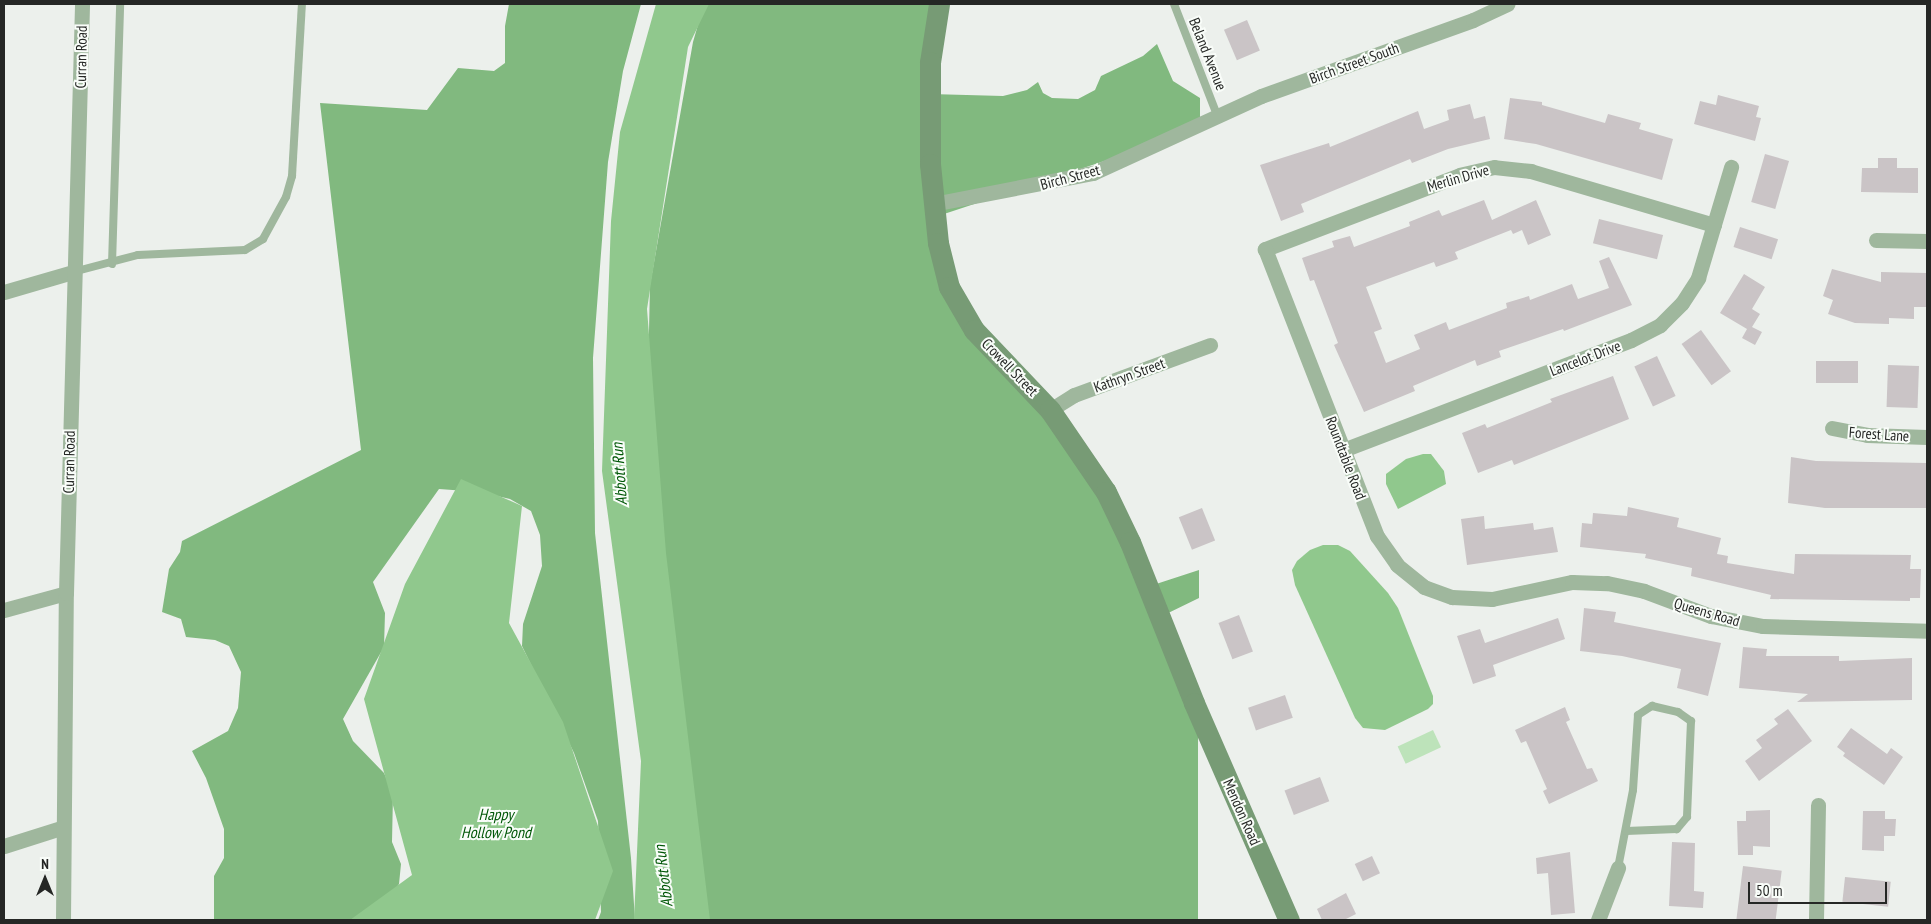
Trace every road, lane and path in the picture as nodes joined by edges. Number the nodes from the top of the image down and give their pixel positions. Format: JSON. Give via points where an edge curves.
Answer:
{"nodes":[{"id":1,"x":82,"y":4,"type":"edge"},
{"id":2,"x":120,"y":4,"type":"edge"},
{"id":3,"x":302,"y":4,"type":"edge"},
{"id":4,"x":939,"y":4,"type":"edge"},
{"id":5,"x":1174,"y":4,"type":"edge"},
{"id":6,"x":1508,"y":4,"type":"edge"},
{"id":7,"x":1217,"y":114,"type":"junction"},
{"id":8,"x":1200,"y":124,"type":"joint"},
{"id":9,"x":1731,"y":167,"type":"dead end"},
{"id":10,"x":932,"y":204,"type":"junction"},
{"id":11,"x":1714,"y":225,"type":"junction"},
{"id":12,"x":1876,"y":240,"type":"dead end"},
{"id":13,"x":1927,"y":241,"type":"edge"},
{"id":14,"x":1265,"y":248,"type":"joint"},
{"id":15,"x":112,"y":264,"type":"junction"},
{"id":16,"x":73,"y":272,"type":"junction"},
{"id":17,"x":4,"y":292,"type":"edge"},
{"id":18,"x":1210,"y":345,"type":"dead end"},
{"id":19,"x":1050,"y":410,"type":"junction"},
{"id":20,"x":1832,"y":428,"type":"dead end"},
{"id":21,"x":1927,"y":437,"type":"edge"},
{"id":22,"x":1343,"y":450,"type":"junction"},
{"id":23,"x":66,"y":593,"type":"junction"},
{"id":24,"x":1492,"y":599,"type":"joint"},
{"id":25,"x":4,"y":610,"type":"edge"},
{"id":26,"x":1927,"y":631,"type":"edge"},
{"id":27,"x":1194,"y":704,"type":"joint"},
{"id":28,"x":1818,"y":805,"type":"dead end"},
{"id":29,"x":61,"y":828,"type":"junction"},
{"id":30,"x":1626,"y":831,"type":"junction"},
{"id":31,"x":4,"y":846,"type":"edge"},
{"id":32,"x":1618,"y":868,"type":"joint"},
{"id":33,"x":63,"y":920,"type":"edge"},
{"id":34,"x":1289,"y":920,"type":"edge"},
{"id":35,"x":1598,"y":920,"type":"edge"},
{"id":36,"x":1816,"y":920,"type":"edge"}],
"edges":[{"from":1,"to":16,"type":"street","name":"Curran Road"},
{"from":2,"to":15,"type":"lane"},
{"from":3,"to":15,"type":"lane","via":[[292,176],[286,196],[263,239],[245,250],[138,255]]},
{"from":4,"to":10,"type":"street","name":"Crowell Street","via":[[930,62],[928,124]]},
{"from":5,"to":7,"type":"lane","name":"Beland Avenue"},
{"from":6,"to":7,"type":"street","name":"Birch Street South","via":[[1474,20]]},
{"from":7,"to":8,"type":"street","name":"Birch Street South"},
{"from":8,"to":10,"type":"street","name":"Birch Street","via":[[1093,173]]},
{"from":9,"to":11,"type":"street","name":"Lancelot Drive"},
{"from":10,"to":19,"type":"street","name":"Crowell Street","via":[[942,265],[960,309],[993,350]]},
{"from":11,"to":14,"type":"street","name":"Merlin Drive","via":[[1531,171],[1494,167],[1460,175]]},
{"from":11,"to":22,"type":"street","name":"Lancelot Drive","via":[[1692,290],[1672,315],[1654,329]]},
{"from":12,"to":13,"type":"street"},
{"from":14,"to":22,"type":"street","name":"Roundtable Road"},
{"from":15,"to":16,"type":"lane"},
{"from":16,"to":17,"type":"street"},
{"from":16,"to":23,"type":"street","name":"Curran Road"},
{"from":18,"to":19,"type":"street","name":"Kathryn Street","via":[[1074,395]]},
{"from":19,"to":27,"type":"street","name":"Crowell Street","via":[[1092,468],[1118,516]]},
{"from":20,"to":21,"type":"street","name":"Forest Lane","via":[[1867,436]]},
{"from":22,"to":24,"type":"street","name":"Roundtable Road","via":[[1377,536],[1397,565],[1424,587],[1438,593]]},
{"from":23,"to":25,"type":"street"},
{"from":23,"to":29,"type":"street","name":"Curran Road"},
{"from":24,"to":26,"type":"street","name":"Queens Road","via":[[1572,582],[1607,583],[1644,592],[1711,616],[1763,626]]},
{"from":27,"to":34,"type":"street","name":"Mendon Road"},
{"from":28,"to":36,"type":"street"},
{"from":29,"to":31,"type":"street"},
{"from":29,"to":33,"type":"street","name":"Curran Road"},
{"from":30,"to":30,"type":"lane","via":[[1677,829],[1687,817],[1691,721],[1678,712],[1652,706],[1638,715],[1633,790]]},
{"from":30,"to":32,"type":"lane"},
{"from":32,"to":35,"type":"street"}]}
